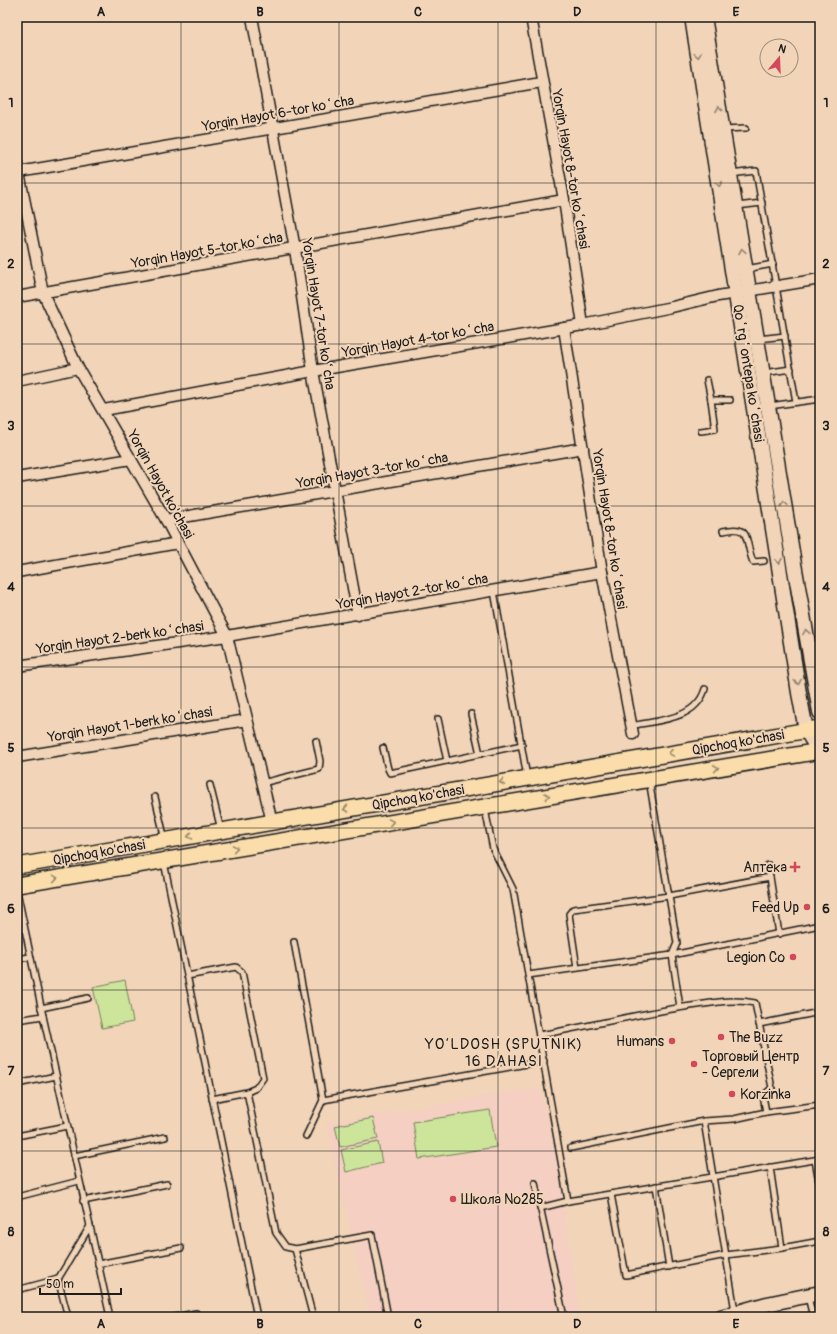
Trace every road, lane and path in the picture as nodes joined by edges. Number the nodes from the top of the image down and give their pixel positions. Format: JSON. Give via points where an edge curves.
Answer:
{"nodes":[{"id":1,"x":252,"y":17,"type":"edge"},
{"id":2,"x":531,"y":17,"type":"edge"},
{"id":3,"x":692,"y":17,"type":"edge"},
{"id":4,"x":704,"y":17,"type":"edge"},
{"id":5,"x":542,"y":82,"type":"junction"},
{"id":6,"x":273,"y":128,"type":"junction"},
{"id":7,"x":746,"y":128,"type":"dead end"},
{"id":8,"x":722,"y":129,"type":"junction"},
{"id":9,"x":18,"y":168,"type":"edge"},
{"id":10,"x":730,"y":174,"type":"junction"},
{"id":11,"x":20,"y":194,"type":"edge"},
{"id":12,"x":564,"y":200,"type":"junction"},
{"id":13,"x":762,"y":203,"type":"junction"},
{"id":14,"x":735,"y":206,"type":"junction"},
{"id":15,"x":295,"y":249,"type":"junction"},
{"id":16,"x":773,"y":264,"type":"junction"},
{"id":17,"x":745,"y":269,"type":"junction"},
{"id":18,"x":820,"y":279,"type":"edge"},
{"id":19,"x":777,"y":286,"type":"junction"},
{"id":20,"x":743,"y":292,"type":"junction"},
{"id":21,"x":43,"y":293,"type":"junction"},
{"id":22,"x":17,"y":297,"type":"edge"},
{"id":23,"x":583,"y":325,"type":"junction"},
{"id":24,"x":564,"y":328,"type":"junction"},
{"id":25,"x":785,"y":336,"type":"junction"},
{"id":26,"x":757,"y":340,"type":"junction"},
{"id":27,"x":78,"y":368,"type":"junction"},
{"id":28,"x":791,"y":369,"type":"junction"},
{"id":29,"x":314,"y":371,"type":"junction"},
{"id":30,"x":762,"y":373,"type":"junction"},
{"id":31,"x":708,"y":380,"type":"dead end"},
{"id":32,"x":17,"y":381,"type":"edge"},
{"id":33,"x":820,"y":398,"type":"edge"},
{"id":34,"x":711,"y":400,"type":"junction"},
{"id":35,"x":730,"y":400,"type":"dead end"},
{"id":36,"x":796,"y":402,"type":"junction"},
{"id":37,"x":768,"y":406,"type":"junction"},
{"id":38,"x":104,"y":410,"type":"junction"},
{"id":39,"x":701,"y":431,"type":"dead end"},
{"id":40,"x":583,"y":448,"type":"junction"},
{"id":41,"x":131,"y":459,"type":"junction"},
{"id":42,"x":17,"y":478,"type":"edge"},
{"id":43,"x":335,"y":491,"type":"junction"},
{"id":44,"x":166,"y":520,"type":"junction"},
{"id":45,"x":723,"y":531,"type":"dead end"},
{"id":46,"x":178,"y":543,"type":"junction"},
{"id":47,"x":764,"y":561,"type":"dead end"},
{"id":48,"x":17,"y":572,"type":"edge"},
{"id":49,"x":602,"y":572,"type":"junction"},
{"id":50,"x":494,"y":591,"type":"junction"},
{"id":51,"x":358,"y":615,"type":"junction"},
{"id":52,"x":227,"y":636,"type":"junction"},
{"id":53,"x":17,"y":666,"type":"edge"},
{"id":54,"x":705,"y":689,"type":"dead end"},
{"id":55,"x":820,"y":712,"type":"edge"},
{"id":56,"x":471,"y":714,"type":"dead end"},
{"id":57,"x":438,"y":719,"type":"dead end"},
{"id":58,"x":247,"y":720,"type":"junction"},
{"id":59,"x":813,"y":729,"type":"edge"},
{"id":60,"x":632,"y":730,"type":"joint"},
{"id":61,"x":316,"y":741,"type":"dead end"},
{"id":62,"x":522,"y":745,"type":"junction"},
{"id":63,"x":383,"y":748,"type":"dead end"},
{"id":64,"x":820,"y":750,"type":"edge"},
{"id":65,"x":480,"y":754,"type":"junction"},
{"id":66,"x":17,"y":757,"type":"edge"},
{"id":67,"x":447,"y":761,"type":"junction"},
{"id":68,"x":528,"y":778,"type":"junction"},
{"id":69,"x":649,"y":779,"type":"junction"},
{"id":70,"x":262,"y":783,"type":"junction"},
{"id":71,"x":210,"y":785,"type":"dead end"},
{"id":72,"x":155,"y":797,"type":"dead end"},
{"id":73,"x":484,"y":807,"type":"junction"},
{"id":74,"x":272,"y":822,"type":"junction"},
{"id":75,"x":221,"y":831,"type":"junction"},
{"id":76,"x":166,"y":840,"type":"junction"},
{"id":77,"x":124,"y":848,"type":"junction"},
{"id":78,"x":163,"y":860,"type":"junction"},
{"id":79,"x":768,"y":865,"type":"dead end"},
{"id":80,"x":17,"y":866,"type":"edge"},
{"id":81,"x":127,"y":866,"type":"junction"},
{"id":82,"x":770,"y":877,"type":"junction"},
{"id":83,"x":17,"y":885,"type":"edge"},
{"id":84,"x":17,"y":891,"type":"edge"},
{"id":85,"x":669,"y":896,"type":"junction"},
{"id":86,"x":820,"y":925,"type":"edge"},
{"id":87,"x":779,"y":934,"type":"junction"},
{"id":88,"x":294,"y":942,"type":"dead end"},
{"id":89,"x":672,"y":955,"type":"junction"},
{"id":90,"x":30,"y":957,"type":"junction"},
{"id":91,"x":17,"y":959,"type":"edge"},
{"id":92,"x":577,"y":968,"type":"junction"},
{"id":93,"x":528,"y":975,"type":"junction"},
{"id":94,"x":187,"y":976,"type":"junction"},
{"id":95,"x":88,"y":998,"type":"dead end"},
{"id":96,"x":680,"y":1007,"type":"junction"},
{"id":97,"x":41,"y":1008,"type":"junction"},
{"id":98,"x":820,"y":1012,"type":"edge"},
{"id":99,"x":43,"y":1016,"type":"junction"},
{"id":100,"x":17,"y":1020,"type":"edge"},
{"id":101,"x":760,"y":1024,"type":"junction"},
{"id":102,"x":539,"y":1035,"type":"junction"},
{"id":103,"x":544,"y":1061,"type":"junction"},
{"id":104,"x":56,"y":1076,"type":"junction"},
{"id":105,"x":17,"y":1084,"type":"edge"},
{"id":106,"x":247,"y":1092,"type":"junction"},
{"id":107,"x":212,"y":1099,"type":"junction"},
{"id":108,"x":323,"y":1100,"type":"junction"},
{"id":109,"x":820,"y":1105,"type":"edge"},
{"id":110,"x":766,"y":1112,"type":"junction"},
{"id":111,"x":704,"y":1122,"type":"junction"},
{"id":112,"x":66,"y":1126,"type":"junction"},
{"id":113,"x":17,"y":1136,"type":"edge"},
{"id":114,"x":306,"y":1136,"type":"dead end"},
{"id":115,"x":164,"y":1137,"type":"dead end"},
{"id":116,"x":571,"y":1148,"type":"dead end"},
{"id":117,"x":74,"y":1156,"type":"junction"},
{"id":118,"x":817,"y":1160,"type":"edge"},
{"id":119,"x":770,"y":1167,"type":"junction"},
{"id":120,"x":713,"y":1177,"type":"junction"},
{"id":121,"x":79,"y":1181,"type":"junction"},
{"id":122,"x":535,"y":1183,"type":"dead end"},
{"id":123,"x":167,"y":1184,"type":"dead end"},
{"id":124,"x":656,"y":1186,"type":"junction"},
{"id":125,"x":820,"y":1187,"type":"edge"},
{"id":126,"x":611,"y":1194,"type":"junction"},
{"id":127,"x":17,"y":1197,"type":"edge"},
{"id":128,"x":568,"y":1201,"type":"junction"},
{"id":129,"x":83,"y":1202,"type":"junction"},
{"id":130,"x":540,"y":1208,"type":"junction"},
{"id":131,"x":90,"y":1226,"type":"junction"},
{"id":132,"x":820,"y":1241,"type":"edge"},
{"id":133,"x":181,"y":1248,"type":"dead end"},
{"id":134,"x":782,"y":1248,"type":"junction"},
{"id":135,"x":295,"y":1249,"type":"junction"},
{"id":136,"x":726,"y":1255,"type":"junction"},
{"id":137,"x":98,"y":1264,"type":"junction"},
{"id":138,"x":669,"y":1266,"type":"junction"},
{"id":139,"x":58,"y":1279,"type":"junction"},
{"id":140,"x":17,"y":1290,"type":"edge"},
{"id":141,"x":814,"y":1294,"type":"edge"},
{"id":142,"x":735,"y":1312,"type":"junction"},
{"id":143,"x":196,"y":1313,"type":"dead end"},
{"id":144,"x":68,"y":1317,"type":"edge"},
{"id":145,"x":110,"y":1317,"type":"edge"},
{"id":146,"x":175,"y":1317,"type":"edge"},
{"id":147,"x":257,"y":1317,"type":"edge"},
{"id":148,"x":313,"y":1317,"type":"edge"},
{"id":149,"x":388,"y":1317,"type":"edge"},
{"id":150,"x":564,"y":1317,"type":"edge"},
{"id":151,"x":721,"y":1317,"type":"edge"},
{"id":152,"x":813,"y":1317,"type":"edge"}],
"edges":[{"from":1,"to":6,"type":"street","name":"Yorqin Hayot 7-tor koʻcha"},
{"from":2,"to":5,"type":"street","name":"Yorqin Hayot 8-tor koʻchasi"},
{"from":3,"to":20,"type":"main road","name":"Qoʻrgʻontepa koʻchasi","one_way":true},
{"from":8,"to":4,"type":"main road","name":"Qoʻrgʻontepa koʻchasi","one_way":true},
{"from":5,"to":6,"type":"street","name":"Yorqin Hayot 6-tor koʻcha"},
{"from":5,"to":12,"type":"street","name":"Yorqin Hayot 8-tor koʻchasi"},
{"from":6,"to":9,"type":"street","name":"Yorqin Hayot 6-tor koʻcha"},
{"from":6,"to":15,"type":"street","name":"Yorqin Hayot 7-tor koʻcha"},
{"from":7,"to":8,"type":"lane"},
{"from":8,"to":10,"type":"main road","name":"Qoʻrgʻontepa koʻchasi"},
{"from":9,"to":11,"type":"street","name":"Yorqin Hayot ko'chasi"},
{"from":10,"to":13,"type":"lane","via":[[756,171]]},
{"from":10,"to":14,"type":"main road","name":"Qoʻrgʻontepa koʻchasi"},
{"from":11,"to":21,"type":"street","name":"Yorqin Hayot ko'chasi"},
{"from":12,"to":15,"type":"street","name":"Yorqin Hayot 5-tor koʻcha"},
{"from":12,"to":23,"type":"street","name":"Yorqin Hayot 8-tor koʻchasi"},
{"from":13,"to":14,"type":"lane"},
{"from":13,"to":16,"type":"lane"},
{"from":17,"to":14,"type":"main road","name":"Qoʻrgʻontepa koʻchasi","one_way":true},
{"from":15,"to":21,"type":"street","name":"Yorqin Hayot 5-tor koʻcha"},
{"from":15,"to":29,"type":"street","name":"Yorqin Hayot 7-tor koʻcha"},
{"from":16,"to":17,"type":"lane"},
{"from":16,"to":19,"type":"lane"},
{"from":17,"to":20,"type":"main road","name":"Qoʻrgʻontepa koʻchasi"},
{"from":18,"to":19,"type":"street","name":"Yorqin Hayot 4-tor koʻcha"},
{"from":19,"to":20,"type":"street","name":"Yorqin Hayot 4-tor koʻcha"},
{"from":19,"to":25,"type":"lane"},
{"from":20,"to":23,"type":"street","name":"Yorqin Hayot 4-tor koʻcha"},
{"from":20,"to":26,"type":"main road","name":"Qoʻrgʻontepa koʻchasi"},
{"from":20,"to":59,"type":"main road","name":"Qoʻrgʻontepa koʻchasi","one_way":true},
{"from":21,"to":22,"type":"street","name":"Yorqin Hayot 5-tor koʻcha"},
{"from":21,"to":27,"type":"street","name":"Yorqin Hayot ko'chasi"},
{"from":23,"to":24,"type":"street","name":"Yorqin Hayot 4-tor koʻcha"},
{"from":24,"to":29,"type":"street","name":"Yorqin Hayot 4-tor koʻcha"},
{"from":24,"to":40,"type":"street","name":"Yorqin Hayot 8-tor koʻchasi"},
{"from":25,"to":26,"type":"lane"},
{"from":25,"to":28,"type":"lane"},
{"from":26,"to":30,"type":"main road","name":"Qoʻrgʻontepa koʻchasi"},
{"from":27,"to":32,"type":"street"},
{"from":27,"to":38,"type":"street","name":"Yorqin Hayot ko'chasi"},
{"from":28,"to":30,"type":"lane"},
{"from":28,"to":36,"type":"lane"},
{"from":29,"to":38,"type":"street","name":"Yorqin Hayot 4-tor koʻcha"},
{"from":29,"to":43,"type":"street","name":"Yorqin Hayot 7-tor koʻcha"},
{"from":30,"to":37,"type":"main road","name":"Qoʻrgʻontepa koʻchasi"},
{"from":31,"to":34,"type":"lane"},
{"from":33,"to":36,"type":"lane"},
{"from":34,"to":35,"type":"lane"},
{"from":34,"to":39,"type":"lane","via":[[715,429]]},
{"from":36,"to":37,"type":"lane"},
{"from":55,"to":37,"type":"main road","name":"Qoʻrgʻontepa koʻchasi","one_way":true},
{"from":38,"to":41,"type":"street","name":"Yorqin Hayot ko'chasi"},
{"from":40,"to":43,"type":"street","name":"Yorqin Hayot 3-tor koʻcha"},
{"from":40,"to":49,"type":"street","name":"Yorqin Hayot 8-tor koʻchasi"},
{"from":41,"to":42,"type":"street"},
{"from":41,"to":44,"type":"street","name":"Yorqin Hayot ko'chasi"},
{"from":43,"to":44,"type":"street","name":"Yorqin Hayot 3-tor koʻcha"},
{"from":43,"to":51,"type":"street","name":"Yorqin Hayot 7-tor koʻcha"},
{"from":44,"to":46,"type":"street","name":"Yorqin Hayot ko'chasi"},
{"from":45,"to":47,"type":"lane","via":[[741,529],[745,533],[753,562]]},
{"from":46,"to":48,"type":"street"},
{"from":46,"to":52,"type":"street","name":"Yorqin Hayot ko'chasi"},
{"from":49,"to":50,"type":"street","name":"Yorqin Hayot 2-tor koʻcha"},
{"from":49,"to":60,"type":"street","name":"Yorqin Hayot 8-tor koʻchasi"},
{"from":50,"to":51,"type":"street","name":"Yorqin Hayot 2-tor koʻcha"},
{"from":50,"to":62,"type":"lane"},
{"from":51,"to":52,"type":"street","name":"Yorqin Hayot 2-tor koʻcha"},
{"from":52,"to":53,"type":"street","name":"Yorqin Hayot 2-berk koʻchasi"},
{"from":52,"to":58,"type":"street","name":"Yorqin Hayot ko'chasi"},
{"from":54,"to":60,"type":"lane","via":[[702,699],[692,709],[681,715]]},
{"from":56,"to":65,"type":"lane"},
{"from":57,"to":67,"type":"lane"},
{"from":58,"to":66,"type":"street","name":"Yorqin Hayot 1-berk koʻchasi"},
{"from":58,"to":70,"type":"street","name":"Yorqin Hayot ko'chasi"},
{"from":59,"to":64,"type":"main road"},
{"from":59,"to":68,"type":"main road","name":"Qipchoq ko'chasi","one_way":true},
{"from":61,"to":70,"type":"lane","via":[[319,769]]},
{"from":62,"to":65,"type":"lane"},
{"from":62,"to":68,"type":"lane"},
{"from":63,"to":67,"type":"lane","via":[[390,773]]},
{"from":69,"to":64,"type":"main road","name":"Qipchoq ko'chasi","one_way":true},
{"from":65,"to":67,"type":"lane"},
{"from":68,"to":74,"type":"main road","name":"Qipchoq ko'chasi","one_way":true},
{"from":73,"to":69,"type":"main road","name":"Qipchoq ko'chasi","one_way":true},
{"from":69,"to":85,"type":"lane"},
{"from":70,"to":74,"type":"street","name":"Yorqin Hayot ko'chasi"},
{"from":71,"to":75,"type":"lane"},
{"from":72,"to":76,"type":"lane"},
{"from":78,"to":73,"type":"main road","name":"Qipchoq ko'chasi","one_way":true},
{"from":73,"to":93,"type":"lane","via":[[493,849],[513,889]]},
{"from":74,"to":75,"type":"main road","name":"Qipchoq ko'chasi"},
{"from":75,"to":76,"type":"main road","name":"Qipchoq ko'chasi","one_way":true},
{"from":76,"to":77,"type":"main road","name":"Qipchoq ko'chasi"},
{"from":77,"to":80,"type":"main road","name":"Qipchoq ko'chasi"},
{"from":77,"to":81,"type":"main road","via":[[131,856]]},
{"from":78,"to":81,"type":"main road","name":"Qipchoq ko'chasi"},
{"from":78,"to":94,"type":"lane"},
{"from":79,"to":82,"type":"lane"},
{"from":83,"to":81,"type":"main road","name":"Qipchoq ko'chasi","one_way":true},
{"from":82,"to":85,"type":"lane"},
{"from":82,"to":87,"type":"lane"},
{"from":84,"to":90,"type":"lane"},
{"from":85,"to":89,"type":"lane","via":[[677,943]]},
{"from":85,"to":92,"type":"lane","via":[[574,909],[569,914]]},
{"from":86,"to":87,"type":"lane"},
{"from":87,"to":89,"type":"lane"},
{"from":88,"to":108,"type":"lane"},
{"from":89,"to":92,"type":"lane"},
{"from":89,"to":96,"type":"lane"},
{"from":90,"to":91,"type":"lane"},
{"from":90,"to":97,"type":"lane"},
{"from":92,"to":93,"type":"lane"},
{"from":93,"to":102,"type":"lane"},
{"from":94,"to":106,"type":"lane","via":[[236,967],[242,972],[263,1078],[256,1088]]},
{"from":94,"to":107,"type":"lane"},
{"from":95,"to":97,"type":"lane"},
{"from":96,"to":101,"type":"lane","via":[[739,1000],[755,1003]]},
{"from":96,"to":102,"type":"lane"},
{"from":97,"to":99,"type":"lane"},
{"from":98,"to":101,"type":"lane"},
{"from":99,"to":100,"type":"lane"},
{"from":99,"to":104,"type":"lane"},
{"from":101,"to":110,"type":"lane","via":[[772,1088],[762,1096]]},
{"from":102,"to":103,"type":"lane"},
{"from":103,"to":108,"type":"lane"},
{"from":103,"to":128,"type":"lane"},
{"from":104,"to":105,"type":"lane"},
{"from":104,"to":112,"type":"lane"},
{"from":106,"to":107,"type":"lane"},
{"from":106,"to":135,"type":"lane","via":[[276,1233],[286,1247]]},
{"from":107,"to":147,"type":"lane"},
{"from":108,"to":114,"type":"lane"},
{"from":109,"to":110,"type":"lane"},
{"from":110,"to":111,"type":"lane"},
{"from":111,"to":116,"type":"lane"},
{"from":111,"to":120,"type":"lane"},
{"from":112,"to":113,"type":"lane"},
{"from":112,"to":117,"type":"lane"},
{"from":115,"to":117,"type":"lane"},
{"from":117,"to":121,"type":"lane"},
{"from":118,"to":119,"type":"lane"},
{"from":118,"to":125,"type":"lane"},
{"from":119,"to":120,"type":"lane"},
{"from":119,"to":134,"type":"lane"},
{"from":120,"to":124,"type":"lane"},
{"from":120,"to":136,"type":"lane"},
{"from":121,"to":127,"type":"lane"},
{"from":121,"to":129,"type":"lane"},
{"from":122,"to":130,"type":"lane"},
{"from":123,"to":129,"type":"lane"},
{"from":124,"to":126,"type":"lane"},
{"from":124,"to":138,"type":"lane"},
{"from":126,"to":128,"type":"lane"},
{"from":126,"to":138,"type":"lane","via":[[626,1275]]},
{"from":128,"to":130,"type":"lane"},
{"from":129,"to":131,"type":"lane"},
{"from":130,"to":150,"type":"lane"},
{"from":131,"to":137,"type":"lane"},
{"from":131,"to":139,"type":"lane"},
{"from":132,"to":134,"type":"lane"},
{"from":133,"to":137,"type":"lane"},
{"from":134,"to":136,"type":"lane"},
{"from":135,"to":148,"type":"lane"},
{"from":135,"to":149,"type":"lane","via":[[372,1235]]},
{"from":136,"to":138,"type":"lane"},
{"from":136,"to":142,"type":"lane"},
{"from":137,"to":145,"type":"lane"},
{"from":139,"to":140,"type":"lane"},
{"from":139,"to":144,"type":"lane"},
{"from":141,"to":142,"type":"main road"},
{"from":141,"to":152,"type":"lane"},
{"from":142,"to":151,"type":"main road"},
{"from":143,"to":146,"type":"lane"}]}
